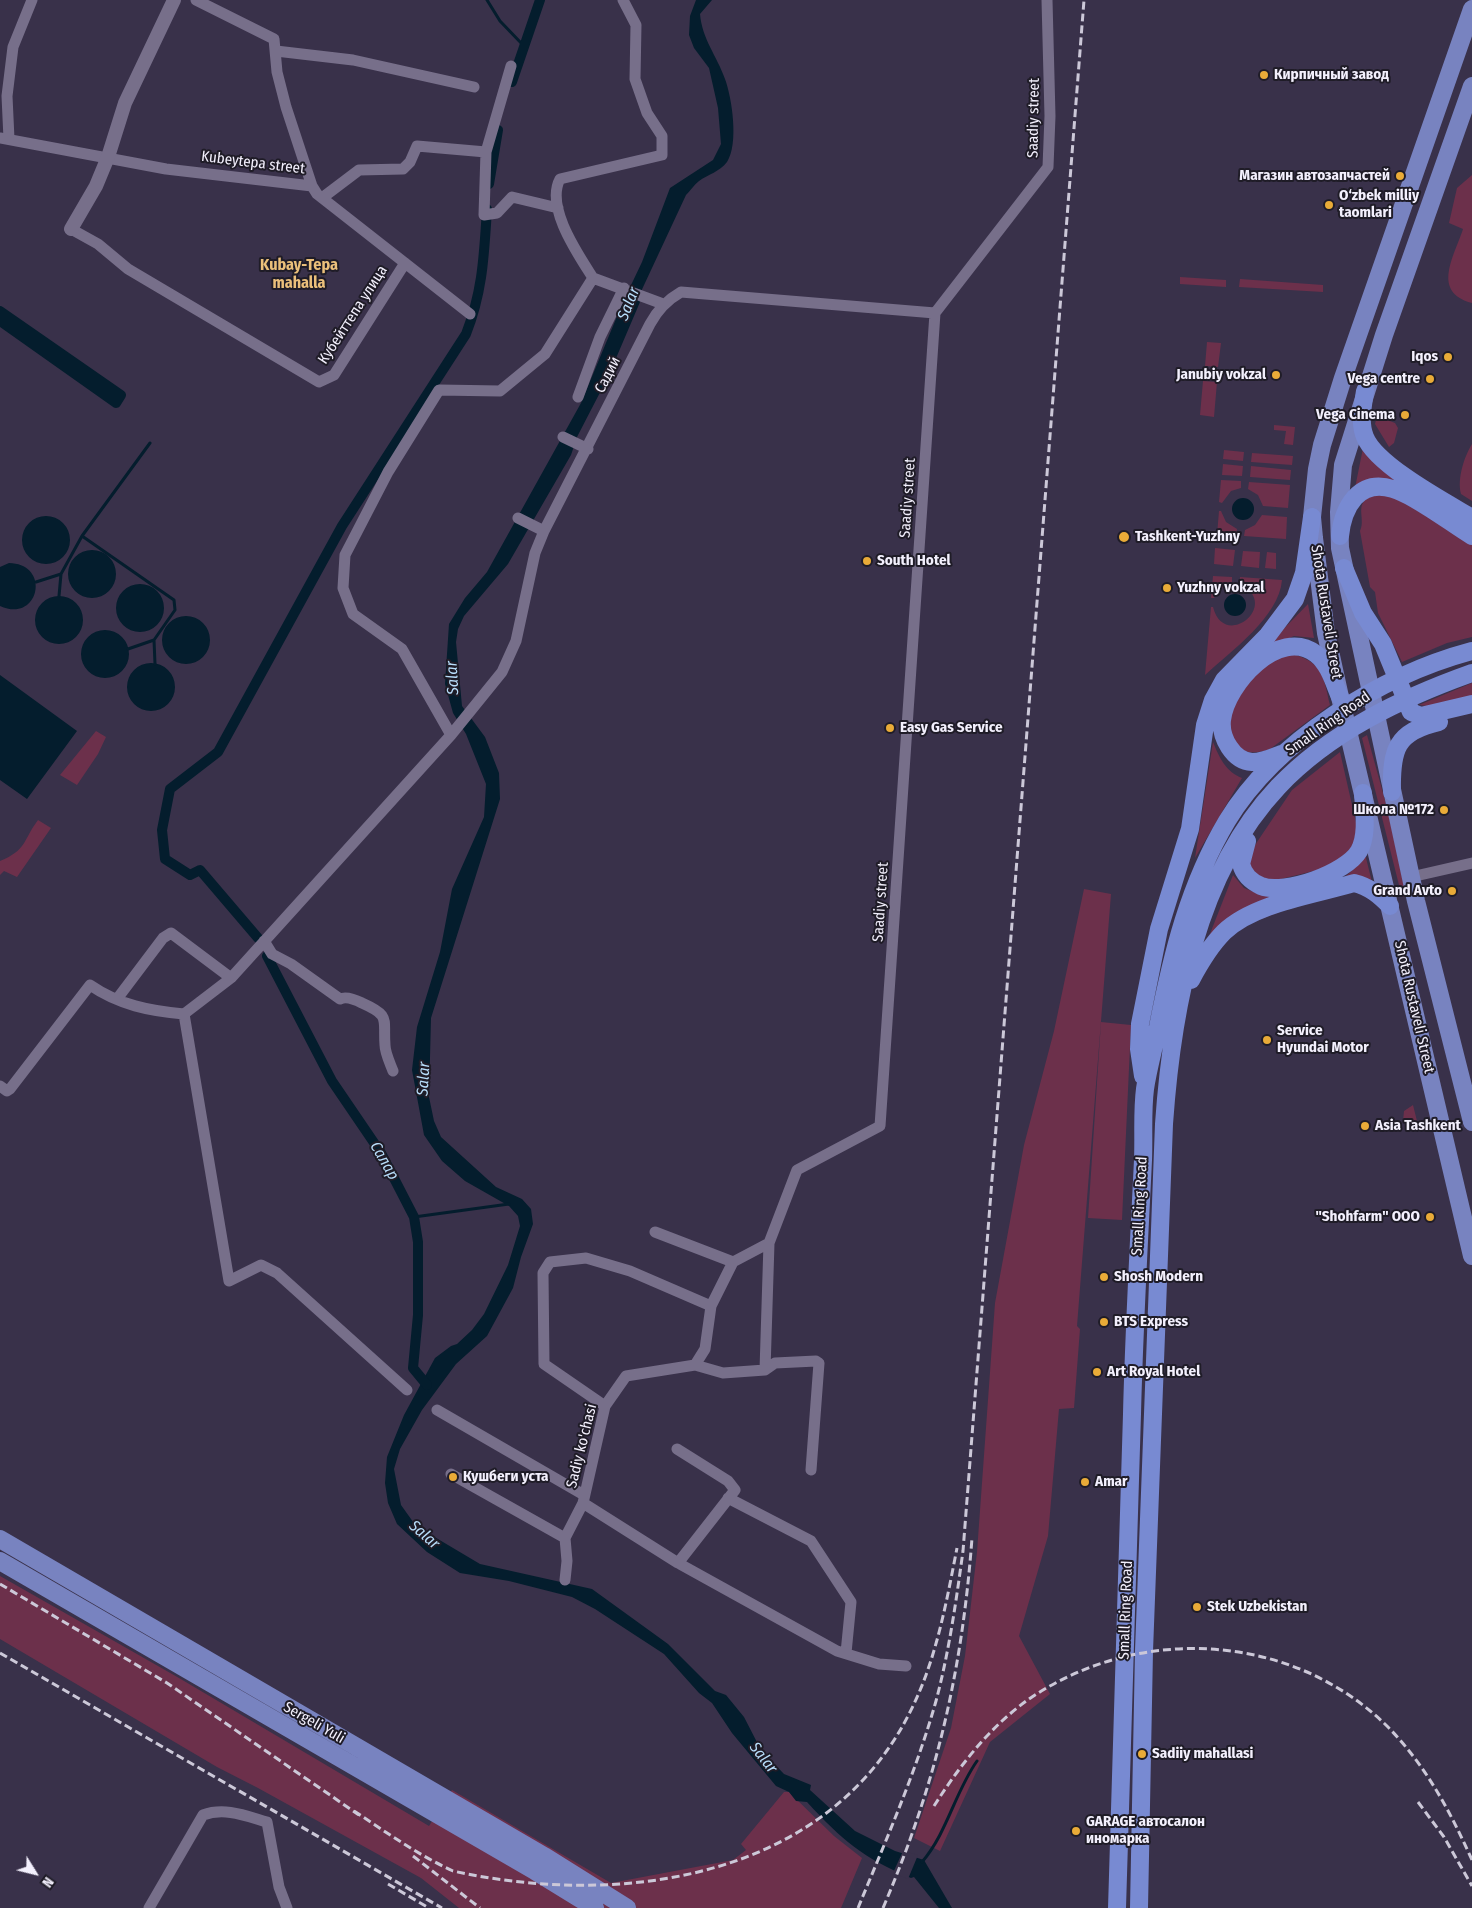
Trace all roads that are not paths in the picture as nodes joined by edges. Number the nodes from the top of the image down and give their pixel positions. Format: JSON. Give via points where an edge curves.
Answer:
{"nodes":[{"id":1,"x":32,"y":0,"type":"edge"},
{"id":2,"x":174,"y":0,"type":"edge"},
{"id":3,"x":196,"y":0,"type":"edge"},
{"id":4,"x":623,"y":0,"type":"edge"},
{"id":5,"x":1047,"y":0,"type":"edge"},
{"id":6,"x":1472,"y":9,"type":"edge"},
{"id":7,"x":276,"y":51,"type":"junction"},
{"id":8,"x":511,"y":66,"type":"dead end"},
{"id":9,"x":1472,"y":86,"type":"edge"},
{"id":10,"x":474,"y":87,"type":"dead end"},
{"id":11,"x":5,"y":138,"type":"edge"},
{"id":12,"x":486,"y":152,"type":"junction"},
{"id":13,"x":108,"y":158,"type":"junction"},
{"id":14,"x":312,"y":186,"type":"junction"},
{"id":15,"x":322,"y":198,"type":"junction"},
{"id":16,"x":558,"y":208,"type":"junction"},
{"id":17,"x":71,"y":229,"type":"joint"},
{"id":18,"x":405,"y":263,"type":"junction"},
{"id":19,"x":593,"y":278,"type":"junction"},
{"id":20,"x":625,"y":289,"type":"junction"},
{"id":21,"x":663,"y":304,"type":"junction"},
{"id":22,"x":935,"y":313,"type":"junction"},
{"id":23,"x":470,"y":314,"type":"dead end"},
{"id":24,"x":1365,"y":391,"type":"junction"},
{"id":25,"x":578,"y":397,"type":"dead end"},
{"id":26,"x":563,"y":437,"type":"dead end"},
{"id":27,"x":588,"y":449,"type":"junction"},
{"id":28,"x":1312,"y":517,"type":"junction"},
{"id":29,"x":518,"y":518,"type":"dead end"},
{"id":30,"x":1472,"y":518,"type":"edge"},
{"id":31,"x":544,"y":531,"type":"junction"},
{"id":32,"x":1340,"y":536,"type":"junction"},
{"id":33,"x":1472,"y":536,"type":"edge"},
{"id":34,"x":1344,"y":568,"type":"junction"},
{"id":35,"x":1472,"y":651,"type":"edge"},
{"id":36,"x":1472,"y":673,"type":"edge"},
{"id":37,"x":1340,"y":697,"type":"junction"},
{"id":38,"x":1472,"y":704,"type":"edge"},
{"id":39,"x":1472,"y":714,"type":"edge"},
{"id":40,"x":455,"y":731,"type":"junction"},
{"id":41,"x":1288,"y":751,"type":"junction"},
{"id":42,"x":1392,"y":792,"type":"junction"},
{"id":43,"x":1363,"y":793,"type":"junction"},
{"id":44,"x":1264,"y":804,"type":"junction"},
{"id":45,"x":1472,"y":863,"type":"edge"},
{"id":46,"x":1411,"y":877,"type":"junction"},
{"id":47,"x":1390,"y":906,"type":"junction"},
{"id":48,"x":264,"y":941,"type":"junction"},
{"id":49,"x":231,"y":978,"type":"junction"},
{"id":50,"x":117,"y":999,"type":"junction"},
{"id":51,"x":1180,"y":1000,"type":"junction"},
{"id":52,"x":184,"y":1014,"type":"junction"},
{"id":53,"x":393,"y":1071,"type":"dead end"},
{"id":54,"x":0,"y":1086,"type":"edge"},
{"id":55,"x":1145,"y":1092,"type":"junction"},
{"id":56,"x":1472,"y":1122,"type":"edge"},
{"id":57,"x":655,"y":1232,"type":"dead end"},
{"id":58,"x":770,"y":1243,"type":"junction"},
{"id":59,"x":1472,"y":1256,"type":"edge"},
{"id":60,"x":733,"y":1262,"type":"junction"},
{"id":61,"x":711,"y":1306,"type":"junction"},
{"id":62,"x":1134,"y":1336,"type":"junction"},
{"id":63,"x":1155,"y":1337,"type":"junction"},
{"id":64,"x":695,"y":1365,"type":"junction"},
{"id":65,"x":765,"y":1370,"type":"junction"},
{"id":66,"x":407,"y":1390,"type":"dead end"},
{"id":67,"x":606,"y":1406,"type":"junction"},
{"id":68,"x":436,"y":1410,"type":"dead end"},
{"id":69,"x":677,"y":1449,"type":"dead end"},
{"id":70,"x":811,"y":1470,"type":"dead end"},
{"id":71,"x":452,"y":1474,"type":"dead end"},
{"id":72,"x":728,"y":1498,"type":"junction"},
{"id":73,"x":584,"y":1499,"type":"junction"},
{"id":74,"x":565,"y":1538,"type":"junction"},
{"id":75,"x":0,"y":1539,"type":"edge"},
{"id":76,"x":0,"y":1561,"type":"edge"},
{"id":77,"x":678,"y":1563,"type":"junction"},
{"id":78,"x":565,"y":1580,"type":"dead end"},
{"id":79,"x":846,"y":1653,"type":"junction"},
{"id":80,"x":906,"y":1666,"type":"dead end"},
{"id":81,"x":288,"y":1718,"type":"junction"},
{"id":82,"x":1121,"y":1776,"type":"junction"},
{"id":83,"x":1142,"y":1776,"type":"junction"},
{"id":84,"x":149,"y":1908,"type":"edge"},
{"id":85,"x":286,"y":1908,"type":"edge"},
{"id":86,"x":596,"y":1908,"type":"edge"},
{"id":87,"x":627,"y":1908,"type":"edge"},
{"id":88,"x":1117,"y":1908,"type":"edge"},
{"id":89,"x":1139,"y":1908,"type":"edge"}],
"edges":[{"from":1,"to":11,"type":"street","via":[[13,47]]},
{"from":2,"to":13,"type":"street","via":[[125,103]]},
{"from":3,"to":7,"type":"street","via":[[274,39]]},
{"from":4,"to":16,"type":"street","via":[[636,24],[636,80],[647,113],[662,136],[662,155],[560,179],[555,188]]},
{"from":5,"to":22,"type":"street","name":"Saadiy street","via":[[1048,166]]},
{"from":6,"to":28,"type":"main road","name":"Shota Rustaveli Street","via":[[1322,445]]},
{"from":7,"to":10,"type":"street","via":[[353,60]]},
{"from":7,"to":14,"type":"street","via":[[277,72],[286,107]]},
{"from":8,"to":12,"type":"street"},
{"from":9,"to":24,"type":"main road","name":"Shota Rustaveli Street"},
{"from":11,"to":13,"type":"street","name":"Kubeytepa street"},
{"from":12,"to":15,"type":"street","via":[[417,146],[403,169],[360,170]]},
{"from":12,"to":16,"type":"street","via":[[484,215],[497,213],[512,197]]},
{"from":13,"to":14,"type":"street","name":"Kubeytepa street","via":[[166,169]]},
{"from":13,"to":17,"type":"street"},
{"from":14,"to":15,"type":"street","name":"Kubeytepa street"},
{"from":15,"to":18,"type":"street","name":"Kubeytepa street"},
{"from":16,"to":19,"type":"street","via":[[572,244]]},
{"from":17,"to":18,"type":"street","name":"Кубейттепа улица","via":[[98,244],[128,269],[314,381],[324,381],[334,375]]},
{"from":18,"to":23,"type":"street","name":"Kubeytepa street"},
{"from":19,"to":20,"type":"street"},
{"from":19,"to":40,"type":"street","via":[[545,354],[500,391],[439,390],[388,472],[345,555],[343,588],[353,614],[402,649]]},
{"from":20,"to":21,"type":"street"},
{"from":20,"to":25,"type":"street","via":[[600,337]]},
{"from":21,"to":22,"type":"street","name":"Садий","via":[[681,292]]},
{"from":21,"to":27,"type":"street","name":"Садий"},
{"from":22,"to":58,"type":"street","name":"Saadiy street","via":[[880,1126],[797,1170]]},
{"from":24,"to":30,"type":"highway","via":[[1362,417],[1368,444],[1394,468]]},
{"from":24,"to":32,"type":"main road","name":"Shota Rustaveli Street","via":[[1343,464]]},
{"from":26,"to":27,"type":"street"},
{"from":27,"to":31,"type":"street","name":"Садий"},
{"from":28,"to":37,"type":"main road","name":"Shota Rustaveli Street","via":[[1326,633]]},
{"from":28,"to":55,"type":"highway","via":[[1304,573],[1296,599],[1268,635],[1224,680],[1205,725],[1190,829],[1159,929],[1140,1024],[1139,1049]]},
{"from":29,"to":31,"type":"street"},
{"from":31,"to":40,"type":"street","name":"Садий","via":[[535,553],[516,641],[502,672]]},
{"from":32,"to":33,"type":"highway","via":[[1343,513],[1350,502],[1367,490],[1384,487],[1400,491]]},
{"from":32,"to":34,"type":"main road","name":"Shota Rustaveli Street"},
{"from":34,"to":38,"type":"highway","via":[[1383,644],[1411,712],[1421,716]]},
{"from":34,"to":42,"type":"main road","name":"Shota Rustaveli Street"},
{"from":35,"to":41,"type":"highway","name":"Small Ring Road","via":[[1432,664],[1370,695],[1337,714]]},
{"from":36,"to":44,"type":"highway","name":"Small Ring Road","via":[[1404,700],[1340,736],[1300,768]]},
{"from":37,"to":41,"type":"highway","via":[[1324,662],[1300,647],[1276,651],[1251,668],[1226,705],[1222,719],[1224,737],[1237,756],[1251,762],[1265,761]]},
{"from":37,"to":43,"type":"main road","name":"Shota Rustaveli Street"},
{"from":39,"to":42,"type":"highway","via":[[1420,726],[1402,739],[1392,761]]},
{"from":40,"to":48,"type":"street","name":"Садий"},
{"from":41,"to":55,"type":"highway","name":"Small Ring Road","via":[[1256,781],[1229,818],[1192,892],[1169,971]]},
{"from":42,"to":46,"type":"main road","name":"Shota Rustaveli Street"},
{"from":43,"to":44,"type":"highway","via":[[1362,843],[1350,862],[1324,876],[1275,888],[1254,882],[1247,877],[1241,864]]},
{"from":43,"to":47,"type":"main road","name":"Shota Rustaveli Street"},
{"from":44,"to":51,"type":"highway","name":"Small Ring Road","via":[[1242,836],[1209,897]]},
{"from":45,"to":46,"type":"street"},
{"from":46,"to":56,"type":"main road","name":"Shota Rustaveli Street"},
{"from":47,"to":51,"type":"highway","via":[[1379,894],[1354,883],[1257,912],[1220,937]]},
{"from":47,"to":59,"type":"main road","name":"Shota Rustaveli Street"},
{"from":48,"to":49,"type":"street","name":"Садий"},
{"from":48,"to":53,"type":"street","via":[[272,954],[340,999],[344,997],[360,1002],[380,1012],[386,1022],[385,1046]]},
{"from":49,"to":50,"type":"street","via":[[171,933],[162,938]]},
{"from":49,"to":52,"type":"street","name":"Садий"},
{"from":50,"to":52,"type":"street","via":[[144,1010]]},
{"from":50,"to":54,"type":"street","via":[[90,985],[10,1089],[7,1091]]},
{"from":51,"to":63,"type":"highway","name":"Small Ring Road","via":[[1166,1098]]},
{"from":52,"to":66,"type":"street","via":[[229,1281],[261,1266],[277,1273]]},
{"from":55,"to":62,"type":"highway","name":"Small Ring Road"},
{"from":57,"to":60,"type":"street"},
{"from":58,"to":60,"type":"street"},
{"from":58,"to":65,"type":"street"},
{"from":60,"to":61,"type":"street"},
{"from":61,"to":64,"type":"street","via":[[705,1349]]},
{"from":61,"to":67,"type":"street","via":[[630,1271],[586,1258],[550,1262],[543,1273],[544,1364]]},
{"from":62,"to":63,"type":"highway"},
{"from":62,"to":82,"type":"highway","name":"Small Ring Road"},
{"from":63,"to":83,"type":"highway","name":"Small Ring Road"},
{"from":64,"to":65,"type":"street","via":[[723,1373]]},
{"from":64,"to":67,"type":"street","name":"Sadiy ko'chasi","via":[[626,1376]]},
{"from":65,"to":70,"type":"street","via":[[776,1363],[819,1363]]},
{"from":67,"to":73,"type":"street","name":"Sadiy ko'chasi"},
{"from":68,"to":73,"type":"street"},
{"from":69,"to":72,"type":"street","via":[[728,1481],[735,1490]]},
{"from":71,"to":74,"type":"street"},
{"from":72,"to":77,"type":"street"},
{"from":72,"to":79,"type":"street","via":[[810,1541],[852,1602]]},
{"from":73,"to":74,"type":"street","name":"Sadiy ko'chasi"},
{"from":73,"to":77,"type":"street","name":"Sadiy ko'chasi"},
{"from":74,"to":78,"type":"street"},
{"from":75,"to":81,"type":"main road","name":"Sergeli Yuli"},
{"from":76,"to":81,"type":"main road","name":"Sergeli Yuli"},
{"from":77,"to":79,"type":"street","name":"Sadiy ko'chasi"},
{"from":79,"to":80,"type":"street","name":"Sadiy ko'chasi","via":[[879,1664]]},
{"from":81,"to":86,"type":"main road","name":"Sergeli Yuli"},
{"from":81,"to":87,"type":"main road","name":"Sergeli Yuli","via":[[544,1856]]},
{"from":82,"to":83,"type":"highway"},
{"from":82,"to":88,"type":"highway","name":"Small Ring Road"},
{"from":83,"to":89,"type":"highway","name":"Small Ring Road"},
{"from":84,"to":85,"type":"street","via":[[204,1815],[214,1811],[234,1812],[267,1822]]}]}
